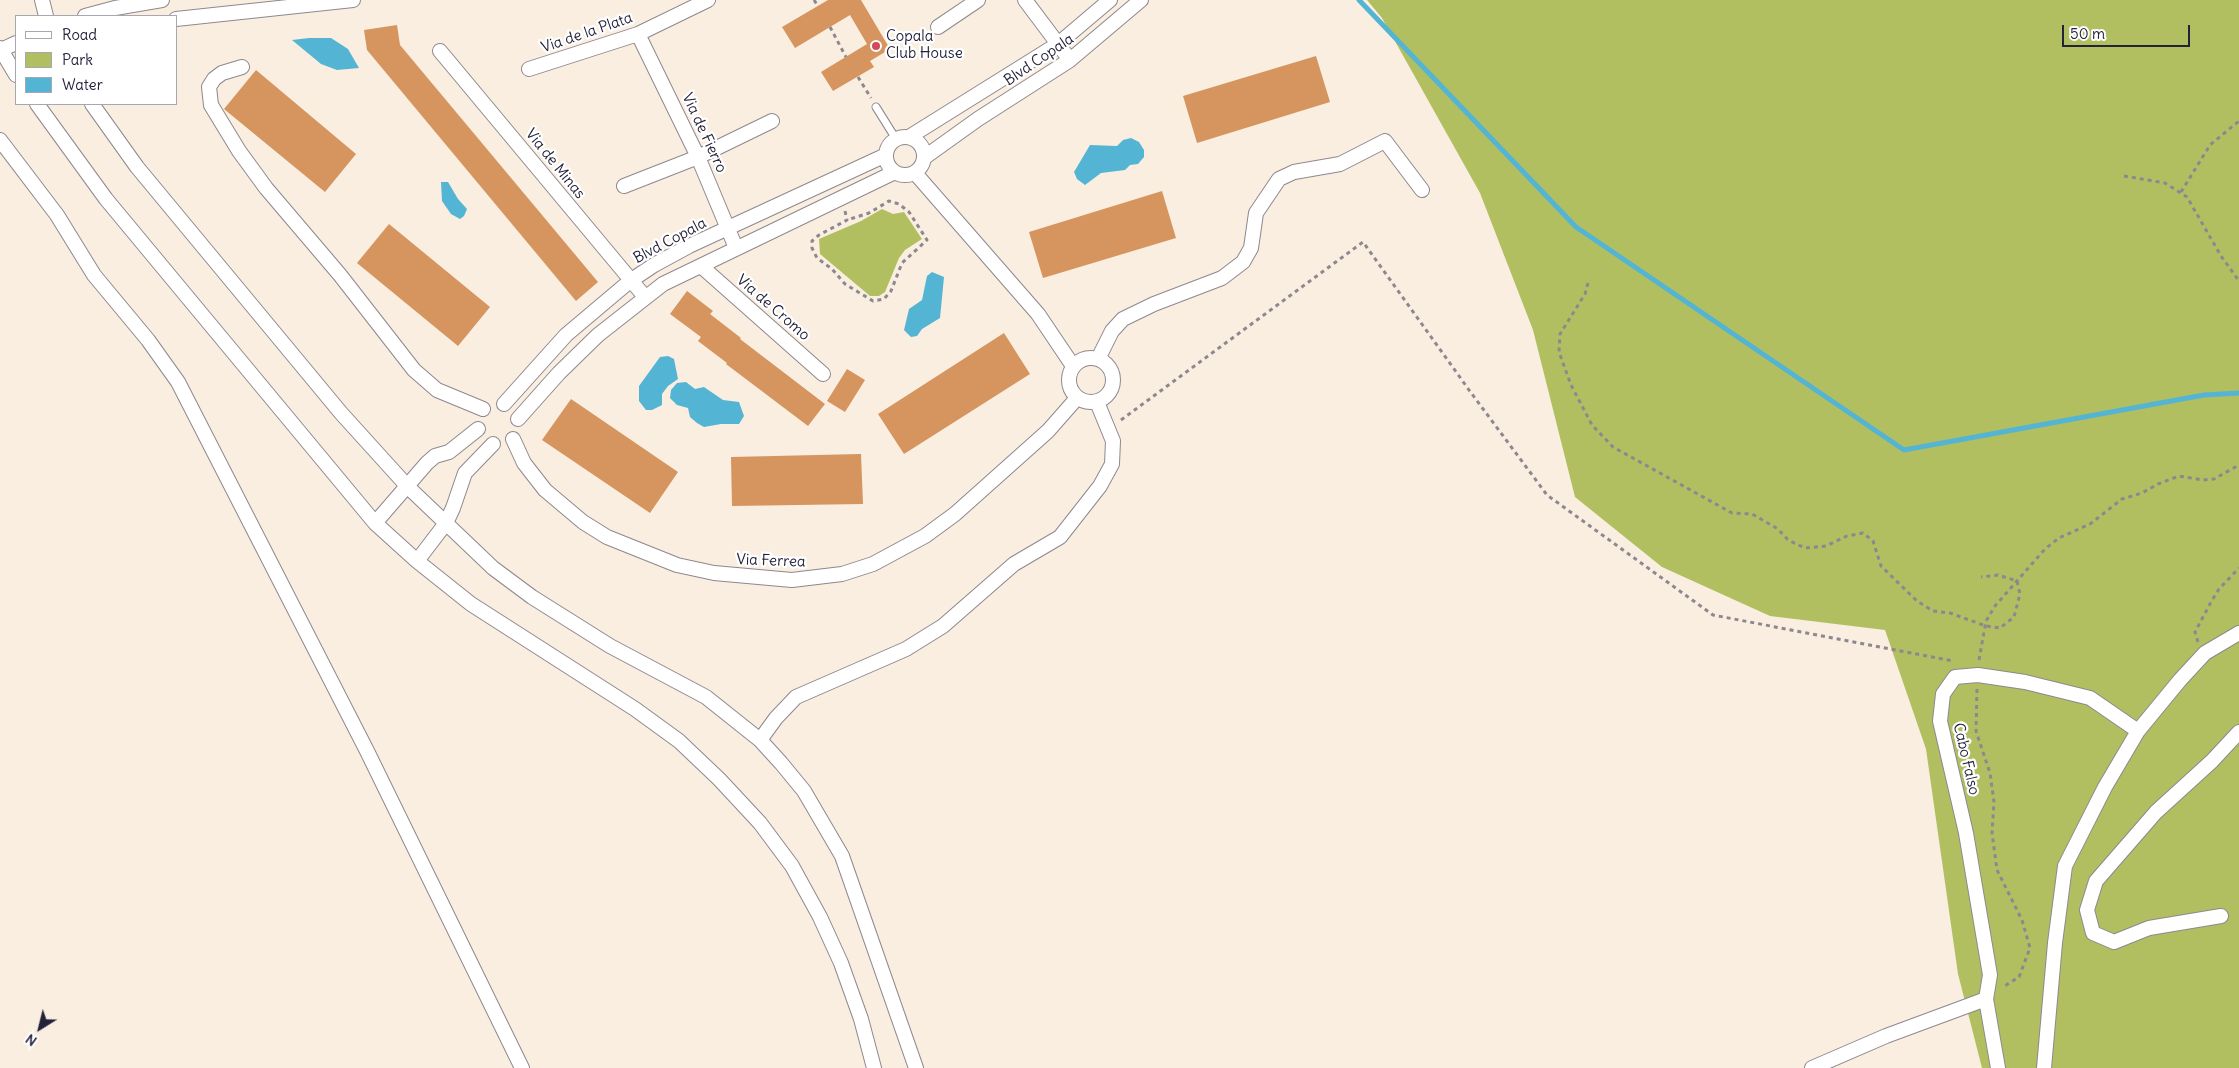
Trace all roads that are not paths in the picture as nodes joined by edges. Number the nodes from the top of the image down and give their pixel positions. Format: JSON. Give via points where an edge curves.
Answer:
{"nodes":[{"id":1,"x":42,"y":0,"type":"edge"},
{"id":2,"x":162,"y":0,"type":"edge"},
{"id":3,"x":353,"y":0,"type":"edge"},
{"id":4,"x":708,"y":0,"type":"edge"},
{"id":5,"x":978,"y":0,"type":"edge"},
{"id":6,"x":1025,"y":0,"type":"edge"},
{"id":7,"x":1110,"y":0,"type":"edge"},
{"id":8,"x":1141,"y":0,"type":"edge"},
{"id":9,"x":46,"y":15,"type":"edge"},
{"id":10,"x":89,"y":15,"type":"edge"},
{"id":11,"x":178,"y":19,"type":"edge"},
{"id":12,"x":938,"y":27,"type":"dead end"},
{"id":13,"x":638,"y":34,"type":"junction"},
{"id":14,"x":15,"y":43,"type":"edge"},
{"id":15,"x":1058,"y":44,"type":"junction"},
{"id":16,"x":0,"y":49,"type":"edge"},
{"id":17,"x":440,"y":51,"type":"dead end"},
{"id":18,"x":1070,"y":60,"type":"junction"},
{"id":19,"x":242,"y":67,"type":"dead end"},
{"id":20,"x":529,"y":69,"type":"dead end"},
{"id":21,"x":15,"y":71,"type":"edge"},
{"id":22,"x":38,"y":105,"type":"edge"},
{"id":23,"x":93,"y":105,"type":"edge"},
{"id":24,"x":876,"y":107,"type":"road end"},
{"id":25,"x":772,"y":121,"type":"dead end"},
{"id":26,"x":903,"y":138,"type":"junction"},
{"id":27,"x":0,"y":140,"type":"edge"},
{"id":28,"x":886,"y":155,"type":"junction"},
{"id":29,"x":924,"y":156,"type":"junction"},
{"id":30,"x":698,"y":157,"type":"junction"},
{"id":31,"x":896,"y":172,"type":"junction"},
{"id":32,"x":915,"y":173,"type":"junction"},
{"id":33,"x":624,"y":186,"type":"dead end"},
{"id":34,"x":1422,"y":190,"type":"dead end"},
{"id":35,"x":729,"y":229,"type":"junction"},
{"id":36,"x":736,"y":248,"type":"junction"},
{"id":37,"x":701,"y":266,"type":"junction"},
{"id":38,"x":630,"y":281,"type":"junction"},
{"id":39,"x":645,"y":297,"type":"junction"},
{"id":40,"x":1098,"y":359,"type":"junction"},
{"id":41,"x":1073,"y":366,"type":"junction"},
{"id":42,"x":823,"y":374,"type":"dead end"},
{"id":43,"x":1077,"y":398,"type":"junction"},
{"id":44,"x":1097,"y":402,"type":"junction"},
{"id":45,"x":504,"y":404,"type":"junction"},
{"id":46,"x":484,"y":409,"type":"junction"},
{"id":47,"x":518,"y":419,"type":"junction"},
{"id":48,"x":478,"y":429,"type":"junction"},
{"id":49,"x":513,"y":439,"type":"junction"},
{"id":50,"x":493,"y":444,"type":"junction"},
{"id":51,"x":408,"y":487,"type":"junction"},
{"id":52,"x":375,"y":523,"type":"junction"},
{"id":53,"x":446,"y":523,"type":"junction"},
{"id":54,"x":417,"y":561,"type":"junction"},
{"id":55,"x":2239,"y":633,"type":"edge"},
{"id":56,"x":2138,"y":731,"type":"junction"},
{"id":57,"x":2239,"y":732,"type":"edge"},
{"id":58,"x":760,"y":740,"type":"junction"},
{"id":59,"x":2221,"y":916,"type":"dead end"},
{"id":60,"x":1986,"y":999,"type":"junction"},
{"id":61,"x":522,"y":1068,"type":"edge"},
{"id":62,"x":874,"y":1068,"type":"edge"},
{"id":63,"x":916,"y":1068,"type":"edge"},
{"id":64,"x":1812,"y":1068,"type":"edge"},
{"id":65,"x":1998,"y":1068,"type":"edge"},
{"id":66,"x":2044,"y":1068,"type":"edge"}],
"edges":[{"from":1,"to":9,"type":"street"},
{"from":2,"to":10,"type":"street"},
{"from":3,"to":11,"type":"street"},
{"from":4,"to":13,"type":"street","name":"Via de la Plata"},
{"from":5,"to":12,"type":"street"},
{"from":6,"to":15,"type":"street"},
{"from":7,"to":15,"type":"street","name":"Blvd Copala"},
{"from":8,"to":18,"type":"street","name":"Blvd Copala"},
{"from":13,"to":20,"type":"street","name":"Via de la Plata"},
{"from":13,"to":30,"type":"street","name":"Via de Fierro"},
{"from":14,"to":16,"type":"street"},
{"from":15,"to":18,"type":"street"},
{"from":15,"to":26,"type":"street","name":"Blvd Copala"},
{"from":16,"to":21,"type":"street"},
{"from":17,"to":38,"type":"street","name":"Via de Minas"},
{"from":18,"to":29,"type":"street","name":"Blvd Copala"},
{"from":19,"to":46,"type":"street","via":[[222,73],[208,87],[210,105],[239,151],[414,370],[437,390]]},
{"from":22,"to":52,"type":"street","via":[[106,198]]},
{"from":23,"to":51,"type":"street","via":[[143,175],[341,413]]},
{"from":24,"to":26,"type":"lane"},
{"from":25,"to":30,"type":"street"},
{"from":26,"to":28,"type":"street","name":"Blvd Copala","via":[[888,149]]},
{"from":26,"to":29,"type":"street","via":[[920,144]]},
{"from":27,"to":61,"type":"street","via":[[57,214],[94,275],[178,382],[367,750]]},
{"from":28,"to":31,"type":"street","via":[[887,162]]},
{"from":28,"to":35,"type":"street","name":"Blvd Copala"},
{"from":29,"to":32,"type":"street","name":"Blvd Copala"},
{"from":30,"to":33,"type":"street"},
{"from":30,"to":35,"type":"street","name":"Via de Fierro"},
{"from":31,"to":32,"type":"street"},
{"from":31,"to":36,"type":"street"},
{"from":32,"to":41,"type":"street","via":[[1038,314]]},
{"from":34,"to":40,"type":"street","via":[[1385,141],[1340,164],[1294,172],[1279,180],[1256,213],[1251,248],[1243,262],[1222,278],[1154,304],[1123,320],[1112,331]]},
{"from":35,"to":36,"type":"street","name":"Via de Fierro"},
{"from":35,"to":38,"type":"street","name":"Blvd Copala","via":[[689,246]]},
{"from":36,"to":37,"type":"street"},
{"from":37,"to":39,"type":"street","via":[[663,284]]},
{"from":37,"to":42,"type":"street","name":"Via de Cromo"},
{"from":38,"to":39,"type":"street","name":"Via de Minas"},
{"from":38,"to":45,"type":"street","name":"Blvd Copala","via":[[566,335]]},
{"from":39,"to":47,"type":"street","via":[[598,335]]},
{"from":40,"to":41,"type":"street","via":[[1084,359]]},
{"from":40,"to":44,"type":"street","via":[[1109,368],[1113,381],[1108,394]]},
{"from":41,"to":43,"type":"street","via":[[1068,379]]},
{"from":43,"to":44,"type":"street"},
{"from":43,"to":49,"type":"street","name":"Via Ferrea","via":[[1048,431],[955,514],[925,536],[873,564],[842,574],[792,580],[748,578],[676,565],[607,537],[544,490],[524,462]]},
{"from":44,"to":58,"type":"street","via":[[1115,447],[1112,464],[1100,486],[1060,537],[1014,564],[943,626],[914,644],[890,658],[796,696]]},
{"from":45,"to":46,"type":"street","via":[[496,403]]},
{"from":45,"to":47,"type":"street","via":[[515,412]]},
{"from":46,"to":48,"type":"street","via":[[479,415]]},
{"from":47,"to":49,"type":"street","via":[[519,426]]},
{"from":48,"to":50,"type":"street","via":[[486,441]]},
{"from":48,"to":51,"type":"street","via":[[448,452],[435,456]]},
{"from":49,"to":50,"type":"street"},
{"from":50,"to":53,"type":"street","via":[[465,473]]},
{"from":51,"to":52,"type":"street"},
{"from":51,"to":53,"type":"street"},
{"from":52,"to":54,"type":"street"},
{"from":53,"to":54,"type":"street"},
{"from":53,"to":58,"type":"street","via":[[493,568],[562,618],[706,697]]},
{"from":54,"to":62,"type":"street","via":[[471,604],[635,708],[679,741],[754,816],[792,866],[841,962]]},
{"from":55,"to":56,"type":"street","via":[[2205,653]]},
{"from":56,"to":60,"type":"street","name":"Cabo Falso","via":[[2090,698],[2025,682],[1978,675],[1955,677],[1943,694],[1940,721],[1966,833],[1990,974]]},
{"from":56,"to":66,"type":"street","via":[[2105,787],[2066,866],[2055,943]]},
{"from":57,"to":59,"type":"street","via":[[2156,812],[2096,881],[2087,910],[2093,933],[2114,942],[2149,928]]},
{"from":58,"to":63,"type":"street","via":[[804,791],[842,856]]},
{"from":60,"to":64,"type":"street"},
{"from":60,"to":65,"type":"street","name":"Cabo Falso"}]}
